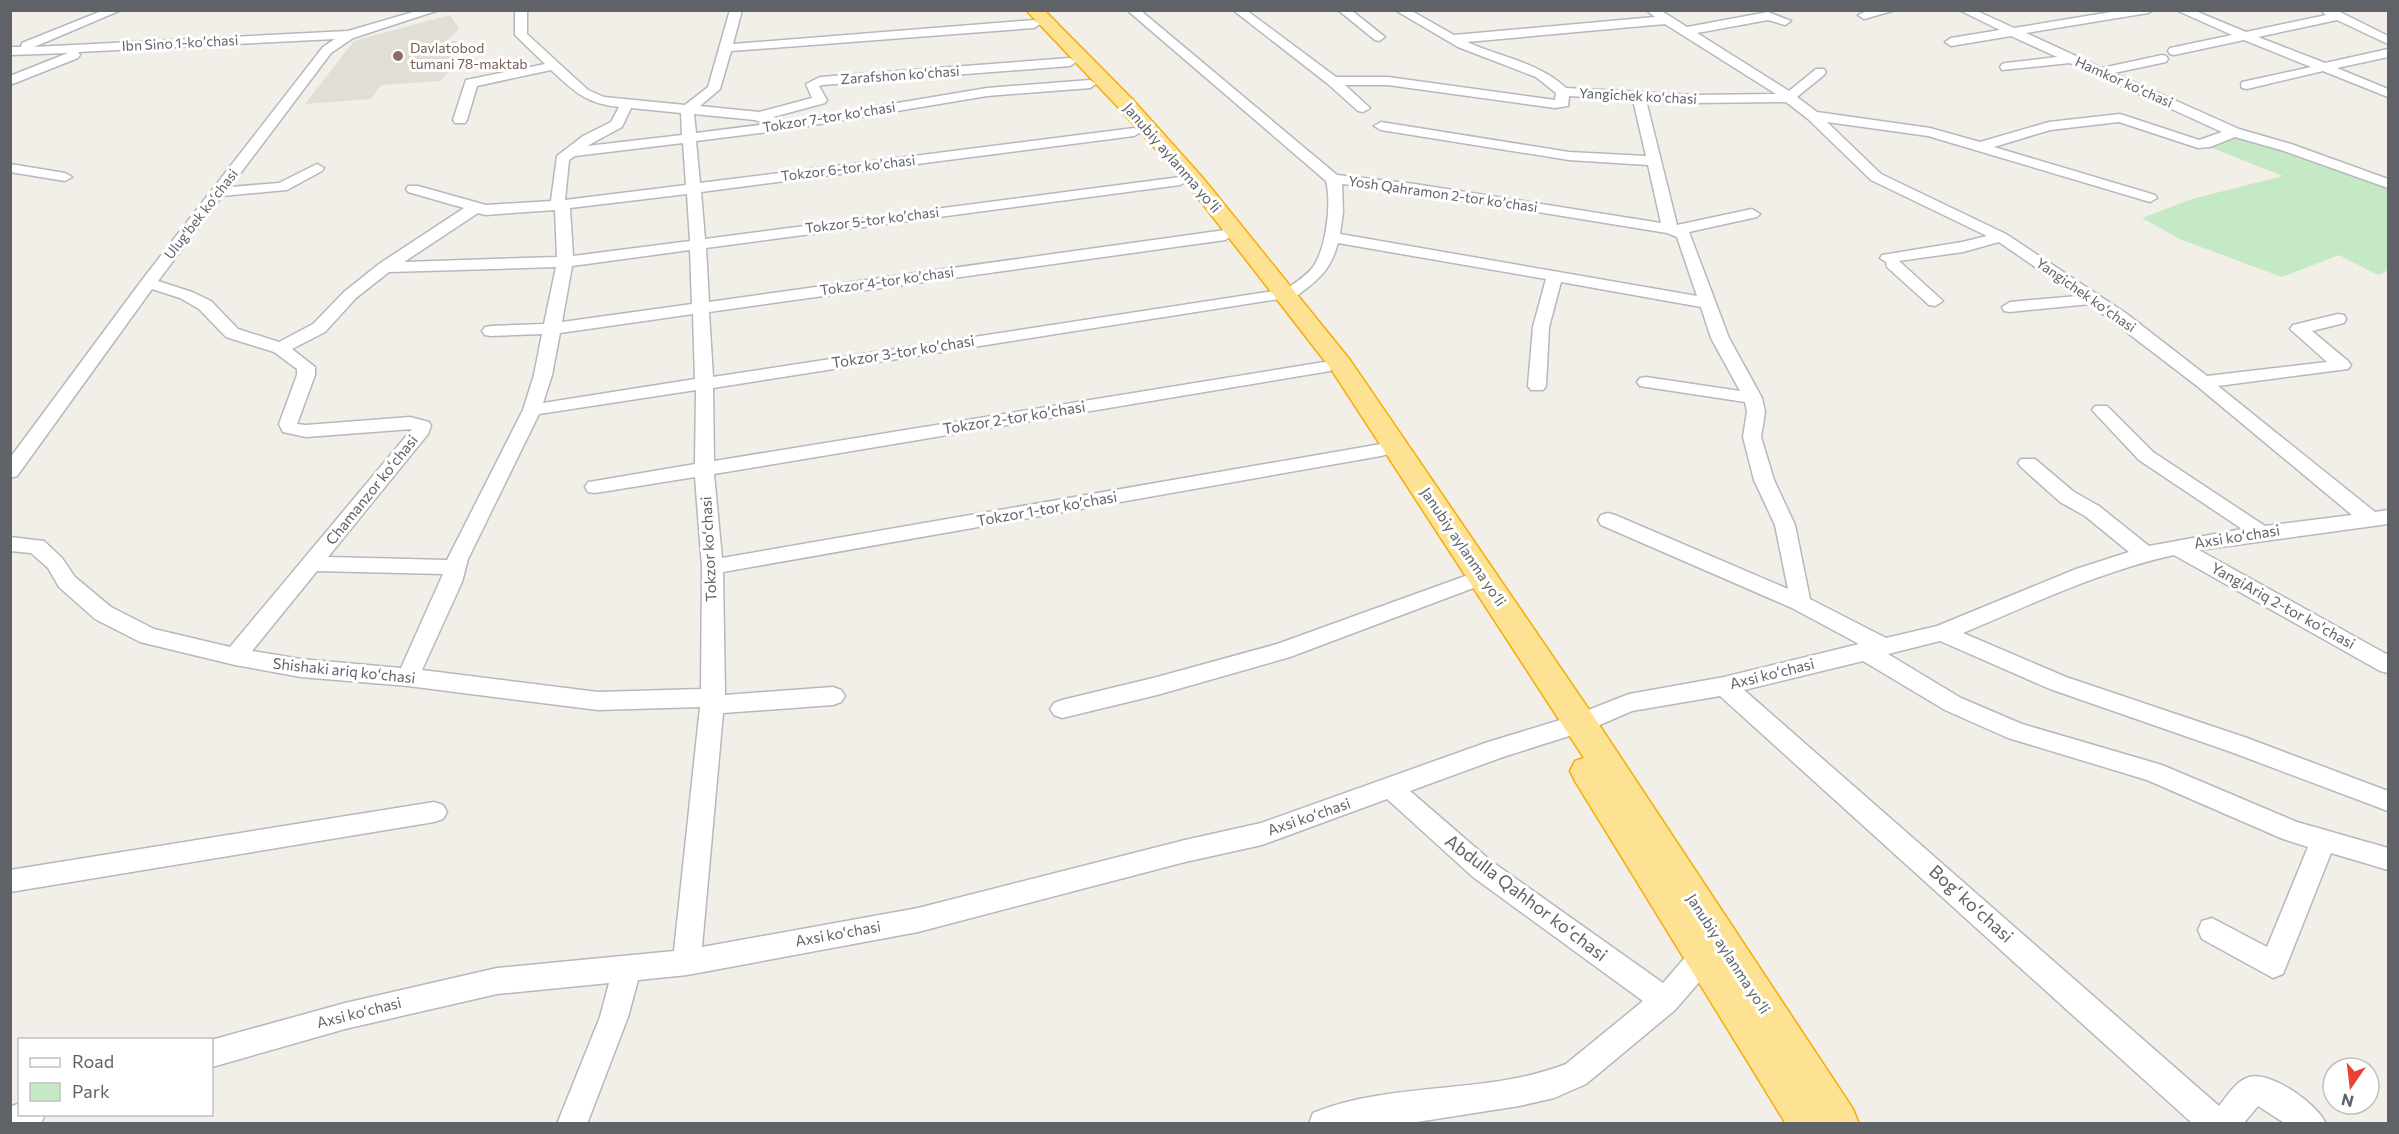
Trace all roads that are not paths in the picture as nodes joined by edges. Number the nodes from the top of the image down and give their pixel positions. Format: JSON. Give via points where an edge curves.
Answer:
{"nodes":[{"id":1,"x":116,"y":10,"type":"edge"},
{"id":2,"x":434,"y":10,"type":"edge"},
{"id":3,"x":521,"y":10,"type":"edge"},
{"id":4,"x":736,"y":10,"type":"edge"},
{"id":5,"x":1132,"y":10,"type":"edge"},
{"id":6,"x":1238,"y":10,"type":"edge"},
{"id":7,"x":1343,"y":10,"type":"edge"},
{"id":8,"x":1400,"y":10,"type":"edge"},
{"id":9,"x":1651,"y":10,"type":"edge"},
{"id":10,"x":1891,"y":10,"type":"edge"},
{"id":11,"x":1964,"y":10,"type":"edge"},
{"id":12,"x":2148,"y":10,"type":"edge"},
{"id":13,"x":2181,"y":10,"type":"edge"},
{"id":14,"x":2331,"y":13,"type":"edge"},
{"id":15,"x":1030,"y":15,"type":"edge"},
{"id":16,"x":1864,"y":15,"type":"dead end"},
{"id":17,"x":1665,"y":20,"type":"junction"},
{"id":18,"x":1785,"y":21,"type":"dead end"},
{"id":19,"x":1684,"y":31,"type":"junction"},
{"id":20,"x":2009,"y":32,"type":"junction"},
{"id":21,"x":349,"y":34,"type":"junction"},
{"id":22,"x":2245,"y":36,"type":"junction"},
{"id":23,"x":1380,"y":37,"type":"dead end"},
{"id":24,"x":1454,"y":39,"type":"junction"},
{"id":25,"x":2388,"y":40,"type":"edge"},
{"id":26,"x":1951,"y":42,"type":"dead end"},
{"id":27,"x":91,"y":48,"type":"junction"},
{"id":28,"x":725,"y":48,"type":"junction"},
{"id":29,"x":13,"y":51,"type":"edge"},
{"id":30,"x":2174,"y":51,"type":"dead end"},
{"id":31,"x":2388,"y":53,"type":"edge"},
{"id":32,"x":2162,"y":58,"type":"dead end"},
{"id":33,"x":2071,"y":59,"type":"junction"},
{"id":34,"x":1070,"y":62,"type":"junction"},
{"id":35,"x":554,"y":66,"type":"junction"},
{"id":36,"x":2006,"y":67,"type":"dead end"},
{"id":37,"x":2324,"y":67,"type":"junction"},
{"id":38,"x":1820,"y":72,"type":"dead end"},
{"id":39,"x":2100,"y":72,"type":"junction"},
{"id":40,"x":10,"y":81,"type":"edge"},
{"id":41,"x":1333,"y":81,"type":"junction"},
{"id":42,"x":1090,"y":84,"type":"junction"},
{"id":43,"x":2247,"y":85,"type":"dead end"},
{"id":44,"x":1562,"y":92,"type":"junction"},
{"id":45,"x":2388,"y":93,"type":"edge"},
{"id":46,"x":1638,"y":95,"type":"junction"},
{"id":47,"x":1788,"y":98,"type":"junction"},
{"id":48,"x":626,"y":105,"type":"junction"},
{"id":49,"x":1363,"y":108,"type":"dead end"},
{"id":50,"x":687,"y":110,"type":"junction"},
{"id":51,"x":761,"y":116,"type":"junction"},
{"id":52,"x":1813,"y":116,"type":"junction"},
{"id":53,"x":460,"y":120,"type":"dead end"},
{"id":54,"x":783,"y":126,"type":"junction"},
{"id":55,"x":1381,"y":126,"type":"dead end"},
{"id":56,"x":1134,"y":132,"type":"junction"},
{"id":57,"x":2234,"y":132,"type":"junction"},
{"id":58,"x":691,"y":136,"type":"junction"},
{"id":59,"x":1979,"y":147,"type":"junction"},
{"id":60,"x":567,"y":153,"type":"junction"},
{"id":61,"x":1654,"y":161,"type":"junction"},
{"id":62,"x":10,"y":168,"type":"edge"},
{"id":63,"x":317,"y":168,"type":"dead end"},
{"id":64,"x":65,"y":177,"type":"dead end"},
{"id":65,"x":1333,"y":179,"type":"junction"},
{"id":66,"x":1180,"y":181,"type":"junction"},
{"id":67,"x":2388,"y":184,"type":"edge"},
{"id":68,"x":694,"y":187,"type":"junction"},
{"id":69,"x":412,"y":189,"type":"dead end"},
{"id":70,"x":218,"y":192,"type":"junction"},
{"id":71,"x":2150,"y":198,"type":"dead end"},
{"id":72,"x":562,"y":205,"type":"junction"},
{"id":73,"x":476,"y":207,"type":"junction"},
{"id":74,"x":1752,"y":214,"type":"dead end"},
{"id":75,"x":1673,"y":230,"type":"junction"},
{"id":76,"x":1225,"y":235,"type":"junction"},
{"id":77,"x":1331,"y":237,"type":"junction"},
{"id":78,"x":2001,"y":237,"type":"junction"},
{"id":79,"x":698,"y":243,"type":"junction"},
{"id":80,"x":564,"y":262,"type":"junction"},
{"id":81,"x":385,"y":267,"type":"junction"},
{"id":82,"x":1555,"y":276,"type":"junction"},
{"id":83,"x":148,"y":283,"type":"junction"},
{"id":84,"x":1280,"y":297,"type":"junction"},
{"id":85,"x":2092,"y":299,"type":"junction"},
{"id":86,"x":1935,"y":301,"type":"dead end"},
{"id":87,"x":1709,"y":303,"type":"junction"},
{"id":88,"x":699,"y":307,"type":"junction"},
{"id":89,"x":2010,"y":307,"type":"dead end"},
{"id":90,"x":2338,"y":319,"type":"dead end"},
{"id":91,"x":550,"y":329,"type":"junction"},
{"id":92,"x":492,"y":331,"type":"dead end"},
{"id":93,"x":280,"y":348,"type":"junction"},
{"id":94,"x":1324,"y":367,"type":"junction"},
{"id":95,"x":703,"y":382,"type":"junction"},
{"id":96,"x":1646,"y":382,"type":"dead end"},
{"id":97,"x":2203,"y":382,"type":"junction"},
{"id":98,"x":1537,"y":386,"type":"dead end"},
{"id":99,"x":1753,"y":398,"type":"junction"},
{"id":100,"x":532,"y":410,"type":"junction"},
{"id":101,"x":2101,"y":410,"type":"dead end"},
{"id":102,"x":1381,"y":450,"type":"junction"},
{"id":103,"x":2028,"y":464,"type":"dead end"},
{"id":104,"x":704,"y":469,"type":"junction"},
{"id":105,"x":10,"y":472,"type":"edge"},
{"id":106,"x":595,"y":488,"type":"dead end"},
{"id":107,"x":2378,"y":517,"type":"edge"},
{"id":108,"x":1608,"y":520,"type":"dead end"},
{"id":109,"x":2262,"y":533,"type":"junction"},
{"id":110,"x":10,"y":544,"type":"edge"},
{"id":111,"x":2177,"y":547,"type":"junction"},
{"id":112,"x":2145,"y":554,"type":"junction"},
{"id":113,"x":312,"y":564,"type":"junction"},
{"id":114,"x":457,"y":567,"type":"junction"},
{"id":115,"x":712,"y":567,"type":"junction"},
{"id":116,"x":1468,"y":582,"type":"junction"},
{"id":117,"x":1800,"y":603,"type":"junction"},
{"id":118,"x":1942,"y":633,"type":"junction"},
{"id":119,"x":1875,"y":649,"type":"junction"},
{"id":120,"x":235,"y":657,"type":"junction"},
{"id":121,"x":2388,"y":665,"type":"edge"},
{"id":122,"x":408,"y":677,"type":"junction"},
{"id":123,"x":1724,"y":686,"type":"junction"},
{"id":124,"x":833,"y":696,"type":"dead end"},
{"id":125,"x":713,"y":702,"type":"junction"},
{"id":126,"x":1062,"y":709,"type":"dead end"},
{"id":127,"x":1570,"y":726,"type":"junction"},
{"id":128,"x":1392,"y":788,"type":"junction"},
{"id":129,"x":2388,"y":801,"type":"edge"},
{"id":130,"x":434,"y":812,"type":"dead end"},
{"id":131,"x":2324,"y":840,"type":"junction"},
{"id":132,"x":2388,"y":859,"type":"edge"},
{"id":133,"x":10,"y":881,"type":"edge"},
{"id":134,"x":2211,"y":930,"type":"dead end"},
{"id":135,"x":1704,"y":956,"type":"junction"},
{"id":136,"x":687,"y":962,"type":"junction"},
{"id":137,"x":627,"y":969,"type":"junction"},
{"id":138,"x":1665,"y":1001,"type":"junction"},
{"id":139,"x":213,"y":1053,"type":"edge"},
{"id":140,"x":25,"y":1116,"type":"edge"},
{"id":141,"x":10,"y":1122,"type":"edge"},
{"id":142,"x":572,"y":1124,"type":"edge"},
{"id":143,"x":1324,"y":1124,"type":"edge"},
{"id":144,"x":1811,"y":1124,"type":"edge"},
{"id":145,"x":1838,"y":1124,"type":"edge"},
{"id":146,"x":2216,"y":1124,"type":"edge"},
{"id":147,"x":2223,"y":1124,"type":"edge"},
{"id":148,"x":2311,"y":1124,"type":"edge"}],
"edges":[{"from":1,"to":29,"type":"street"},
{"from":2,"to":21,"type":"street","name":"Ulugʻbek koʻchasi"},
{"from":3,"to":35,"type":"street","name":"Zarafshon koʻchasi","via":[[521,35]]},
{"from":4,"to":28,"type":"street"},
{"from":5,"to":65,"type":"street","name":"Yosh Qahramon 2-tor koʼchasi"},
{"from":6,"to":41,"type":"street"},
{"from":7,"to":23,"type":"street"},
{"from":8,"to":24,"type":"street","name":"Yangichek koʻchasi"},
{"from":9,"to":17,"type":"street","name":"Yangichek koʻchasi"},
{"from":10,"to":16,"type":"street"},
{"from":11,"to":20,"type":"street","name":"Hamkor koʻchasi"},
{"from":12,"to":20,"type":"street"},
{"from":13,"to":22,"type":"street"},
{"from":14,"to":22,"type":"street"},
{"from":14,"to":25,"type":"street"},
{"from":15,"to":28,"type":"street"},
{"from":15,"to":34,"type":"highway","name":"Janubiy aylanma yoʻli"},
{"from":15,"to":84,"type":"highway","name":"Janubiy aylanma yoʻli","via":[[1125,104],[1195,181]]},
{"from":17,"to":19,"type":"street","name":"Yangichek koʻchasi"},
{"from":17,"to":24,"type":"street"},
{"from":18,"to":19,"type":"street","via":[[1768,16]]},
{"from":19,"to":47,"type":"street","name":"Yangichek koʻchasi"},
{"from":20,"to":26,"type":"street"},
{"from":20,"to":33,"type":"street","name":"Hamkor koʻchasi"},
{"from":21,"to":27,"type":"street","name":"Ibn Sino 1-koʼchasi"},
{"from":21,"to":70,"type":"street","name":"Ulugʻbek koʻchasi","via":[[323,55]]},
{"from":22,"to":30,"type":"street"},
{"from":22,"to":37,"type":"street"},
{"from":24,"to":44,"type":"street","name":"Yangichek koʻchasi","via":[[1541,74]]},
{"from":27,"to":29,"type":"street","name":"Ibn Sino 1-koʼchasi"},
{"from":27,"to":40,"type":"street"},
{"from":28,"to":50,"type":"street","via":[[714,89]]},
{"from":31,"to":37,"type":"street"},
{"from":32,"to":39,"type":"street"},
{"from":33,"to":36,"type":"street"},
{"from":33,"to":39,"type":"street","name":"Hamkor koʻchasi"},
{"from":34,"to":42,"type":"highway","name":"Janubiy aylanma yoʻli"},
{"from":34,"to":51,"type":"street","name":"Zarafshon koʻchasi","via":[[820,81],[812,84],[820,100]]},
{"from":35,"to":48,"type":"street","name":"Zarafshon koʻchasi","via":[[591,98]]},
{"from":35,"to":53,"type":"street","via":[[471,84]]},
{"from":37,"to":43,"type":"street"},
{"from":37,"to":45,"type":"street"},
{"from":38,"to":47,"type":"street"},
{"from":39,"to":57,"type":"street","name":"Hamkor koʻchasi"},
{"from":41,"to":44,"type":"street","via":[[1388,81],[1555,104],[1563,103]]},
{"from":41,"to":49,"type":"street"},
{"from":42,"to":54,"type":"street","name":"Tokzor 7-tor koʼchasi","via":[[987,92]]},
{"from":42,"to":56,"type":"highway","name":"Janubiy aylanma yoʻli"},
{"from":44,"to":46,"type":"street","name":"Yangichek koʻchasi"},
{"from":46,"to":47,"type":"street","name":"Yangichek koʻchasi"},
{"from":46,"to":61,"type":"street"},
{"from":47,"to":52,"type":"street","name":"Yangichek koʻchasi"},
{"from":48,"to":50,"type":"street","name":"Zarafshon koʻchasi"},
{"from":48,"to":60,"type":"street","via":[[617,124]]},
{"from":50,"to":51,"type":"street","name":"Zarafshon koʻchasi"},
{"from":50,"to":58,"type":"street"},
{"from":51,"to":54,"type":"street"},
{"from":52,"to":59,"type":"street","via":[[1930,132]]},
{"from":52,"to":78,"type":"street","name":"Yangichek koʻchasi","via":[[1876,177]]},
{"from":54,"to":58,"type":"street","name":"Tokzor 7-tor koʼchasi"},
{"from":55,"to":61,"type":"street","via":[[1569,156]]},
{"from":56,"to":66,"type":"highway","name":"Janubiy aylanma yoʻli"},
{"from":56,"to":68,"type":"street","name":"Tokzor 6-tor koʼchasi"},
{"from":57,"to":59,"type":"street","via":[[2198,144],[2114,118],[2049,126]]},
{"from":57,"to":67,"type":"street","name":"Hamkor koʻchasi"},
{"from":58,"to":60,"type":"street","name":"Tokzor 7-tor koʼchasi"},
{"from":58,"to":68,"type":"street","name":"Tokzor koʻchasi"},
{"from":59,"to":71,"type":"street"},
{"from":60,"to":72,"type":"street","via":[[561,163],[558,200]]},
{"from":61,"to":75,"type":"street"},
{"from":62,"to":64,"type":"street"},
{"from":63,"to":70,"type":"street","via":[[282,187]]},
{"from":65,"to":75,"type":"street","name":"Yosh Qahramon 2-tor koʼchasi","via":[[1362,180]]},
{"from":65,"to":77,"type":"street","via":[[1337,199]]},
{"from":66,"to":76,"type":"highway","name":"Janubiy aylanma yoʻli"},
{"from":66,"to":79,"type":"street","name":"Tokzor 5-tor koʼchasi"},
{"from":68,"to":72,"type":"street","name":"Tokzor 6-tor koʼchasi"},
{"from":68,"to":79,"type":"street","name":"Tokzor koʻchasi"},
{"from":69,"to":73,"type":"street"},
{"from":70,"to":83,"type":"street","name":"Ulugʻbek koʻchasi"},
{"from":72,"to":73,"type":"street","via":[[495,210]]},
{"from":72,"to":80,"type":"street"},
{"from":73,"to":81,"type":"street"},
{"from":74,"to":75,"type":"street"},
{"from":75,"to":87,"type":"street","via":[[1686,240]]},
{"from":76,"to":84,"type":"highway","name":"Janubiy aylanma yoʻli"},
{"from":76,"to":88,"type":"street","name":"Tokzor 4-tor koʼchasi"},
{"from":77,"to":82,"type":"street"},
{"from":77,"to":84,"type":"street","via":[[1321,269]]},
{"from":78,"to":85,"type":"street","name":"Yangichek koʻchasi"},
{"from":78,"to":86,"type":"street","via":[[1891,261]]},
{"from":79,"to":80,"type":"street","name":"Tokzor 5-tor koʼchasi"},
{"from":79,"to":88,"type":"street","name":"Tokzor koʻchasi"},
{"from":80,"to":81,"type":"street"},
{"from":80,"to":91,"type":"street"},
{"from":81,"to":93,"type":"street","via":[[350,295],[320,328]]},
{"from":82,"to":87,"type":"street"},
{"from":82,"to":98,"type":"street","via":[[1541,327]]},
{"from":83,"to":93,"type":"street","name":"Chamanzor koʻchasi","via":[[204,305],[232,333]]},
{"from":83,"to":105,"type":"street","name":"Ulugʻbek koʻchasi"},
{"from":84,"to":94,"type":"highway","name":"Janubiy aylanma yoʻli"},
{"from":84,"to":95,"type":"street","name":"Tokzor 3-tor koʼchasi"},
{"from":84,"to":127,"type":"highway","name":"Janubiy aylanma yoʻli","via":[[1341,365]]},
{"from":85,"to":89,"type":"street"},
{"from":85,"to":97,"type":"street","name":"Yangichek koʻchasi"},
{"from":87,"to":99,"type":"street","via":[[1720,338]]},
{"from":88,"to":91,"type":"street","name":"Tokzor 4-tor koʼchasi"},
{"from":88,"to":95,"type":"street","name":"Tokzor koʻchasi"},
{"from":90,"to":97,"type":"street","via":[[2299,329],[2342,365]]},
{"from":91,"to":92,"type":"street","name":"Tokzor 4-tor koʼchasi"},
{"from":91,"to":100,"type":"street","via":[[543,375]]},
{"from":93,"to":113,"type":"street","name":"Chamanzor koʻchasi","via":[[306,367],[290,428],[306,431],[410,423],[422,426]]},
{"from":94,"to":102,"type":"highway","name":"Janubiy aylanma yoʻli"},
{"from":94,"to":104,"type":"street","name":"Tokzor 2-tor koʼchasi"},
{"from":95,"to":100,"type":"street","name":"Tokzor 3-tor koʼchasi"},
{"from":95,"to":104,"type":"street","name":"Tokzor koʻchasi"},
{"from":96,"to":99,"type":"street"},
{"from":97,"to":107,"type":"street","name":"Yangichek koʻchasi","via":[[2277,445]]},
{"from":99,"to":117,"type":"street","via":[[1756,412],[1752,437],[1764,480],[1785,525]]},
{"from":100,"to":114,"type":"street"},
{"from":101,"to":109,"type":"street","via":[[2146,456]]},
{"from":102,"to":115,"type":"street","name":"Tokzor 1-tor koʼchasi"},
{"from":102,"to":116,"type":"highway","name":"Janubiy aylanma yoʻli"},
{"from":103,"to":112,"type":"street"},
{"from":104,"to":106,"type":"street","name":"Tokzor 2-tor koʼchasi"},
{"from":104,"to":115,"type":"street","name":"Tokzor koʻchasi"},
{"from":107,"to":109,"type":"street","name":"Axsi koʻchasi"},
{"from":108,"to":117,"type":"street"},
{"from":109,"to":111,"type":"street","name":"Axsi koʻchasi"},
{"from":110,"to":120,"type":"street","name":"Shishaki ariq koʻchasi","via":[[37,546],[67,582],[103,613],[148,636]]},
{"from":111,"to":112,"type":"street","name":"Axsi koʻchasi"},
{"from":111,"to":121,"type":"street","name":"YangiАriq 2-tor koʼchasi"},
{"from":112,"to":118,"type":"street","name":"Axsi koʻchasi","via":[[2082,574]]},
{"from":113,"to":114,"type":"street","name":"Chamanzor koʻchasi"},
{"from":113,"to":120,"type":"street","name":"Chamanzor koʻchasi"},
{"from":114,"to":122,"type":"street"},
{"from":115,"to":125,"type":"street","name":"Tokzor koʻchasi"},
{"from":116,"to":126,"type":"street","via":[[1260,658]]},
{"from":116,"to":127,"type":"highway","name":"Janubiy aylanma yoʻli"},
{"from":117,"to":119,"type":"street"},
{"from":118,"to":119,"type":"street","name":"Axsi koʻchasi"},
{"from":118,"to":129,"type":"street","via":[[2058,683]]},
{"from":119,"to":123,"type":"street","name":"Axsi koʻchasi"},
{"from":119,"to":131,"type":"street","via":[[1953,704],[2016,731],[2153,772],[2292,831]]},
{"from":120,"to":122,"type":"street","name":"Shishaki ariq koʻchasi","via":[[301,668]]},
{"from":122,"to":125,"type":"street","name":"Shishaki ariq koʻchasi","via":[[598,701]]},
{"from":123,"to":127,"type":"street","name":"Axsi koʻchasi","via":[[1629,703]]},
{"from":123,"to":146,"type":"street","name":"Bogʻ koʻchasi"},
{"from":124,"to":125,"type":"street","name":"Shishaki ariq koʻchasi"},
{"from":125,"to":136,"type":"street","name":"Tokzor koʻchasi"},
{"from":127,"to":128,"type":"street","name":"Axsi koʻchasi"},
{"from":127,"to":135,"type":"highway","name":"Janubiy aylanma yoʻli"},
{"from":127,"to":145,"type":"highway","name":"Janubiy aylanma yoʻli"},
{"from":128,"to":136,"type":"street","name":"Axsi koʻchasi","via":[[1262,834],[918,920]]},
{"from":128,"to":138,"type":"street","name":"Abdulla Qahhor koʻchasi","via":[[1482,869]]},
{"from":130,"to":133,"type":"street"},
{"from":131,"to":132,"type":"street"},
{"from":131,"to":134,"type":"street","via":[[2273,965]]},
{"from":135,"to":138,"type":"street"},
{"from":135,"to":144,"type":"highway","name":"Janubiy aylanma yoʻli"},
{"from":136,"to":137,"type":"street","name":"Axsi koʻchasi"},
{"from":137,"to":139,"type":"street","name":"Axsi koʻchasi","via":[[497,981],[345,1016]]},
{"from":137,"to":142,"type":"street","via":[[611,1026]]},
{"from":138,"to":143,"type":"street","via":[[1576,1074],[1554,1083]]},
{"from":140,"to":141,"type":"street"},
{"from":147,"to":148,"type":"street","via":[[2256,1089]]}]}
